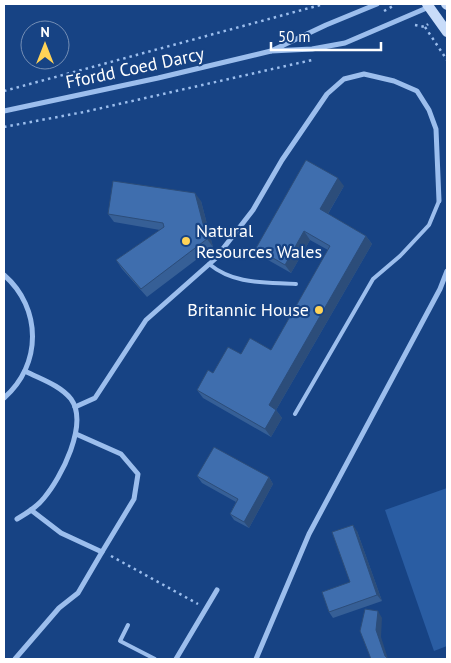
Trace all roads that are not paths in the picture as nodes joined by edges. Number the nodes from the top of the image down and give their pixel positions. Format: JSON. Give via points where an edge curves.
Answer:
{"nodes":[{"id":1,"x":377,"y":4,"type":"edge"},
{"id":2,"x":430,"y":5,"type":"edge"},
{"id":3,"x":447,"y":32,"type":"edge"},
{"id":4,"x":271,"y":51,"type":"junction"},
{"id":5,"x":4,"y":111,"type":"edge"},
{"id":6,"x":439,"y":201,"type":"joint"},
{"id":7,"x":210,"y":264,"type":"junction"},
{"id":8,"x":447,"y":271,"type":"edge"},
{"id":9,"x":4,"y":275,"type":"edge"},
{"id":10,"x":296,"y":284,"type":"dead end"},
{"id":11,"x":25,"y":371,"type":"junction"},
{"id":12,"x":4,"y":398,"type":"edge"},
{"id":13,"x":75,"y":407,"type":"junction"},
{"id":14,"x":295,"y":414,"type":"dead end"},
{"id":15,"x":76,"y":434,"type":"junction"},
{"id":16,"x":31,"y":510,"type":"junction"},
{"id":17,"x":17,"y":519,"type":"dead end"},
{"id":18,"x":102,"y":552,"type":"junction"},
{"id":19,"x":217,"y":590,"type":"dead end"},
{"id":20,"x":128,"y":625,"type":"dead end"},
{"id":21,"x":15,"y":659,"type":"edge"},
{"id":22,"x":155,"y":659,"type":"edge"},
{"id":23,"x":176,"y":659,"type":"edge"},
{"id":24,"x":256,"y":659,"type":"edge"}],
"edges":[{"from":1,"to":4,"type":"street","name":"Ffordd Coed Darcy"},
{"from":2,"to":3,"type":"main road"},
{"from":2,"to":4,"type":"street","name":"Ffordd Coed Darcy","via":[[345,43]]},
{"from":4,"to":5,"type":"street","name":"Ffordd Coed Darcy"},
{"from":6,"to":7,"type":"street","via":[[436,129],[417,91],[364,74],[344,79],[327,94],[253,210]]},
{"from":6,"to":14,"type":"lane","via":[[429,225],[373,279]]},
{"from":7,"to":10,"type":"lane","via":[[222,274],[244,281]]},
{"from":7,"to":13,"type":"street","via":[[146,320],[94,398]]},
{"from":8,"to":24,"type":"street","via":[[440,290],[309,534]]},
{"from":9,"to":11,"type":"street","via":[[19,291],[30,313],[31,350]]},
{"from":11,"to":12,"type":"street"},
{"from":11,"to":13,"type":"street","via":[[63,391]]},
{"from":13,"to":15,"type":"street"},
{"from":15,"to":16,"type":"street","via":[[52,488]]},
{"from":15,"to":18,"type":"street","via":[[121,454],[138,474],[134,498]]},
{"from":16,"to":17,"type":"street"},
{"from":16,"to":18,"type":"street","via":[[61,533]]},
{"from":18,"to":21,"type":"street","via":[[78,593],[59,608]]},
{"from":19,"to":23,"type":"street"},
{"from":20,"to":22,"type":"lane","via":[[120,641]]}]}
